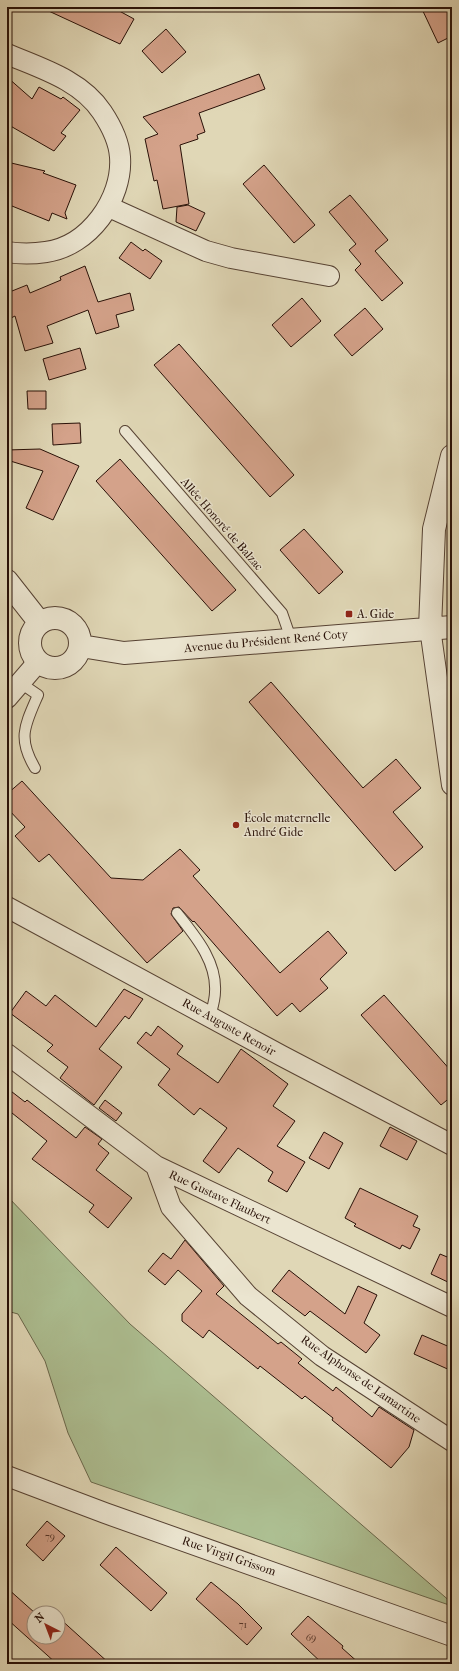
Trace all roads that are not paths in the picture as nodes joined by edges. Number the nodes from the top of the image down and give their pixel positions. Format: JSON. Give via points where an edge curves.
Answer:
{"nodes":[{"id":1,"x":7,"y":54,"type":"edge"},
{"id":2,"x":109,"y":207,"type":"junction"},
{"id":3,"x":7,"y":252,"type":"edge"},
{"id":4,"x":329,"y":276,"type":"dead end"},
{"id":5,"x":125,"y":431,"type":"dead end"},
{"id":6,"x":452,"y":456,"type":"edge"},
{"id":7,"x":7,"y":581,"type":"edge"},
{"id":8,"x":40,"y":623,"type":"junction"},
{"id":9,"x":452,"y":627,"type":"edge"},
{"id":10,"x":430,"y":628,"type":"junction"},
{"id":11,"x":291,"y":639,"type":"junction"},
{"id":12,"x":81,"y":646,"type":"junction"},
{"id":13,"x":38,"y":662,"type":"junction"},
{"id":14,"x":20,"y":682,"type":"junction"},
{"id":15,"x":7,"y":698,"type":"edge"},
{"id":16,"x":35,"y":768,"type":"dead end"},
{"id":17,"x":452,"y":785,"type":"edge"},
{"id":18,"x":7,"y":907,"type":"edge"},
{"id":19,"x":176,"y":913,"type":"dead end"},
{"id":20,"x":210,"y":1017,"type":"junction"},
{"id":21,"x":7,"y":1054,"type":"edge"},
{"id":22,"x":452,"y":1145,"type":"edge"},
{"id":23,"x":156,"y":1166,"type":"junction"},
{"id":24,"x":452,"y":1307,"type":"edge"},
{"id":25,"x":452,"y":1441,"type":"edge"},
{"id":26,"x":7,"y":1476,"type":"edge"},
{"id":27,"x":452,"y":1636,"type":"edge"}],
"edges":[{"from":1,"to":2,"type":"street","via":[[66,80],[83,92],[101,111],[113,133],[120,156],[118,180]]},
{"from":2,"to":3,"type":"street","via":[[92,228],[70,244],[47,252]]},
{"from":2,"to":4,"type":"street","via":[[206,251]]},
{"from":5,"to":11,"type":"lane","name":"Allée Honoré de Balzac","via":[[282,613]]},
{"from":6,"to":10,"type":"street","via":[[434,529]]},
{"from":7,"to":8,"type":"street"},
{"from":8,"to":12,"type":"street","via":[[54,618],[68,621],[78,632]]},
{"from":8,"to":13,"type":"street","via":[[31,635],[30,642],[30,649]]},
{"from":9,"to":10,"type":"street","name":"Avenue du Président René Coty"},
{"from":10,"to":11,"type":"street","name":"Avenue du Président René Coty"},
{"from":10,"to":17,"type":"street"},
{"from":11,"to":12,"type":"street","name":"Avenue du Président René Coty","via":[[124,653]]},
{"from":12,"to":13,"type":"street","via":[[75,659],[64,667],[50,668]]},
{"from":13,"to":14,"type":"street"},
{"from":14,"to":15,"type":"street"},
{"from":14,"to":16,"type":"lane","via":[[38,695],[24,735],[27,754]]},
{"from":18,"to":20,"type":"street","name":"Rue Auguste Renoir"},
{"from":19,"to":20,"type":"lane","via":[[200,944],[214,975],[215,993]]},
{"from":20,"to":22,"type":"street","name":"Rue Auguste Renoir"},
{"from":21,"to":23,"type":"street","name":"Rue Gustave Flaubert"},
{"from":23,"to":24,"type":"street","name":"Rue Gustave Flaubert"},
{"from":23,"to":25,"type":"street","name":"Rue Alphonse de Lamartine","via":[[171,1207],[248,1296],[322,1356]]},
{"from":26,"to":27,"type":"street","name":"Rue Virgil Grissom"}]}
